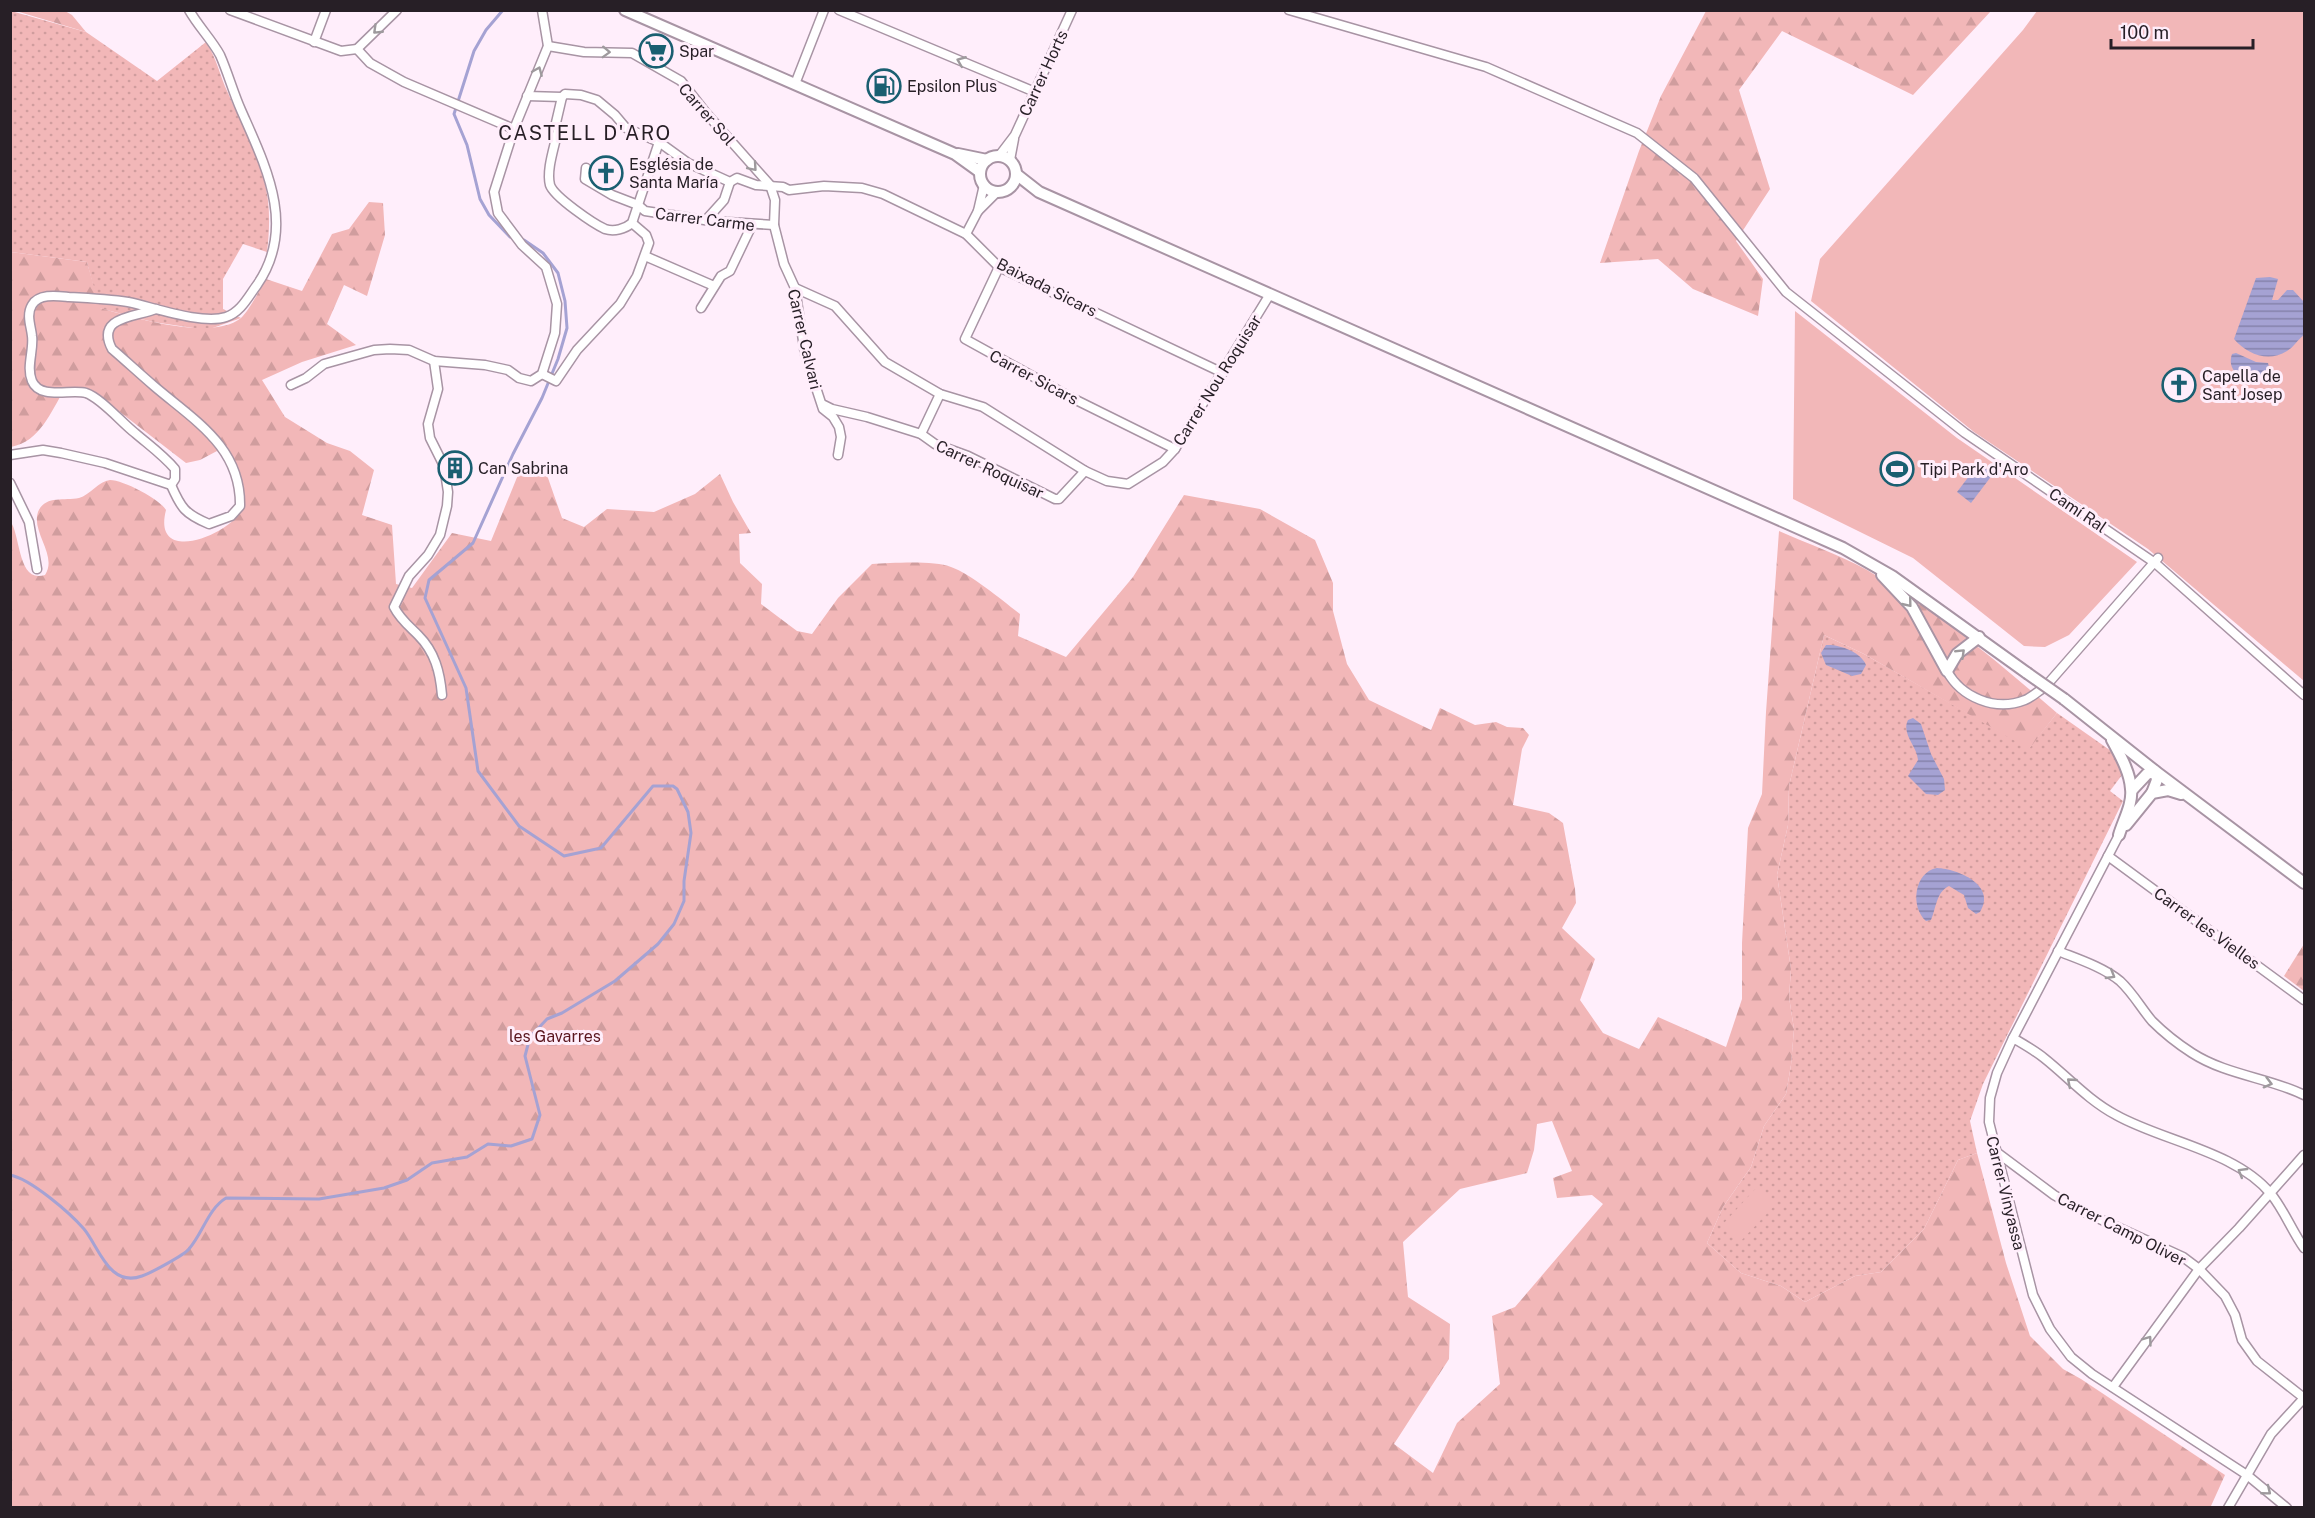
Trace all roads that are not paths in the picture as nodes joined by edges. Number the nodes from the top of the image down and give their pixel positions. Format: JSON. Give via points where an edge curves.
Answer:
{"nodes":[{"id":1,"x":189,"y":10,"type":"edge"},
{"id":2,"x":230,"y":10,"type":"edge"},
{"id":3,"x":326,"y":10,"type":"edge"},
{"id":4,"x":397,"y":10,"type":"edge"},
{"id":5,"x":542,"y":10,"type":"edge"},
{"id":6,"x":625,"y":10,"type":"edge"},
{"id":7,"x":824,"y":10,"type":"edge"},
{"id":8,"x":838,"y":10,"type":"edge"},
{"id":9,"x":1072,"y":10,"type":"edge"},
{"id":10,"x":1289,"y":10,"type":"edge"},
{"id":11,"x":314,"y":42,"type":"junction"},
{"id":12,"x":548,"y":46,"type":"junction"},
{"id":13,"x":357,"y":49,"type":"junction"},
{"id":14,"x":795,"y":84,"type":"junction"},
{"id":15,"x":1035,"y":92,"type":"junction"},
{"id":16,"x":528,"y":96,"type":"junction"},
{"id":17,"x":562,"y":97,"type":"junction"},
{"id":18,"x":514,"y":129,"type":"junction"},
{"id":19,"x":658,"y":142,"type":"junction"},
{"id":20,"x":955,"y":154,"type":"junction"},
{"id":21,"x":1005,"y":158,"type":"junction"},
{"id":22,"x":987,"y":160,"type":"junction"},
{"id":23,"x":586,"y":168,"type":"dead end"},
{"id":24,"x":980,"y":172,"type":"junction"},
{"id":25,"x":1016,"y":174,"type":"junction"},
{"id":26,"x":730,"y":182,"type":"junction"},
{"id":27,"x":770,"y":185,"type":"junction"},
{"id":28,"x":984,"y":185,"type":"junction"},
{"id":29,"x":1010,"y":187,"type":"junction"},
{"id":30,"x":789,"y":190,"type":"junction"},
{"id":31,"x":997,"y":192,"type":"junction"},
{"id":32,"x":1039,"y":192,"type":"junction"},
{"id":33,"x":775,"y":200,"type":"junction"},
{"id":34,"x":638,"y":205,"type":"junction"},
{"id":35,"x":978,"y":211,"type":"junction"},
{"id":36,"x":706,"y":220,"type":"junction"},
{"id":37,"x":632,"y":224,"type":"junction"},
{"id":38,"x":752,"y":225,"type":"junction"},
{"id":39,"x":774,"y":225,"type":"junction"},
{"id":40,"x":966,"y":234,"type":"junction"},
{"id":41,"x":645,"y":256,"type":"junction"},
{"id":42,"x":999,"y":267,"type":"junction"},
{"id":43,"x":714,"y":286,"type":"junction"},
{"id":44,"x":795,"y":288,"type":"junction"},
{"id":45,"x":1270,"y":294,"type":"junction"},
{"id":46,"x":701,"y":308,"type":"dead end"},
{"id":47,"x":157,"y":309,"type":"junction"},
{"id":48,"x":433,"y":361,"type":"junction"},
{"id":49,"x":1223,"y":373,"type":"junction"},
{"id":50,"x":543,"y":375,"type":"junction"},
{"id":51,"x":291,"y":385,"type":"dead end"},
{"id":52,"x":939,"y":394,"type":"junction"},
{"id":53,"x":820,"y":403,"type":"junction"},
{"id":54,"x":921,"y":434,"type":"junction"},
{"id":55,"x":1175,"y":449,"type":"junction"},
{"id":56,"x":10,"y":455,"type":"edge"},
{"id":57,"x":838,"y":455,"type":"dead end"},
{"id":58,"x":1085,"y":471,"type":"junction"},
{"id":59,"x":10,"y":483,"type":"edge"},
{"id":60,"x":171,"y":485,"type":"junction"},
{"id":61,"x":2157,"y":560,"type":"junction"},
{"id":62,"x":1867,"y":561,"type":"junction"},
{"id":63,"x":37,"y":569,"type":"dead end"},
{"id":64,"x":1979,"y":638,"type":"junction"},
{"id":65,"x":1947,"y":671,"type":"junction"},
{"id":66,"x":442,"y":695,"type":"dead end"},
{"id":67,"x":2304,"y":695,"type":"edge"},
{"id":68,"x":2111,"y":737,"type":"junction"},
{"id":69,"x":2155,"y":771,"type":"junction"},
{"id":70,"x":2132,"y":790,"type":"junction"},
{"id":71,"x":2152,"y":793,"type":"junction"},
{"id":72,"x":2186,"y":795,"type":"junction"},
{"id":73,"x":2118,"y":835,"type":"junction"},
{"id":74,"x":2109,"y":856,"type":"junction"},
{"id":75,"x":2304,"y":883,"type":"edge"},
{"id":76,"x":2058,"y":951,"type":"junction"},
{"id":77,"x":2304,"y":1000,"type":"edge"},
{"id":78,"x":2013,"y":1038,"type":"junction"},
{"id":79,"x":2304,"y":1095,"type":"edge"},
{"id":80,"x":1995,"y":1151,"type":"junction"},
{"id":81,"x":2304,"y":1155,"type":"edge"},
{"id":82,"x":2271,"y":1194,"type":"junction"},
{"id":83,"x":2304,"y":1248,"type":"edge"},
{"id":84,"x":2199,"y":1269,"type":"junction"},
{"id":85,"x":2113,"y":1388,"type":"junction"},
{"id":86,"x":2304,"y":1398,"type":"edge"},
{"id":87,"x":2247,"y":1475,"type":"junction"},
{"id":88,"x":2228,"y":1508,"type":"edge"},
{"id":89,"x":2287,"y":1508,"type":"edge"}],
"edges":[{"from":1,"to":47,"type":"street","via":[[220,55],[261,155],[273,192],[276,236],[266,272],[234,313],[224,318],[202,318]]},
{"from":2,"to":11,"type":"street"},
{"from":3,"to":11,"type":"street"},
{"from":4,"to":13,"type":"street","one_way":true},
{"from":5,"to":12,"type":"street"},
{"from":6,"to":14,"type":"street"},
{"from":7,"to":14,"type":"street"},
{"from":15,"to":8,"type":"street","one_way":true},
{"from":9,"to":15,"type":"street","name":"Carrer Horts"},
{"from":10,"to":61,"type":"street","name":"Camí Ral","via":[[1486,67],[1632,129],[1694,178],[1785,292],[1965,433]]},
{"from":11,"to":13,"type":"street","via":[[340,51]]},
{"from":16,"to":12,"type":"street","one_way":true},
{"from":12,"to":27,"type":"street","name":"Carrer Sol","one_way":true,"via":[[632,53],[681,81]]},
{"from":13,"to":18,"type":"street","via":[[387,73]]},
{"from":14,"to":20,"type":"street"},
{"from":15,"to":21,"type":"street","name":"Carrer Horts"},
{"from":16,"to":17,"type":"street","name":"Baixada Sicars"},
{"from":16,"to":18,"type":"street"},
{"from":17,"to":19,"type":"street","name":"Baixada Sicars","via":[[573,94],[597,100],[626,128]]},
{"from":17,"to":37,"type":"street","via":[[555,127],[558,129],[551,162],[551,189],[606,229],[625,229]]},
{"from":18,"to":50,"type":"street","via":[[494,192],[498,213],[522,245],[546,267],[557,304],[555,333]]},
{"from":19,"to":26,"type":"street","name":"Baixada Sicars","via":[[688,163]]},
{"from":19,"to":34,"type":"street"},
{"from":20,"to":22,"type":"street"},
{"from":20,"to":24,"type":"street"},
{"from":21,"to":22,"type":"street"},
{"from":21,"to":25,"type":"street"},
{"from":22,"to":24,"type":"street"},
{"from":23,"to":34,"type":"street","name":"Carrer Carme","via":[[585,179]]},
{"from":24,"to":28,"type":"street"},
{"from":25,"to":29,"type":"street"},
{"from":25,"to":32,"type":"street"},
{"from":26,"to":27,"type":"street","name":"Baixada Sicars","via":[[737,178]]},
{"from":26,"to":36,"type":"street","via":[[724,200]]},
{"from":27,"to":30,"type":"street","name":"Baixada Sicars"},
{"from":27,"to":33,"type":"street","name":"Carrer Sol"},
{"from":28,"to":31,"type":"street"},
{"from":28,"to":35,"type":"street"},
{"from":29,"to":31,"type":"street"},
{"from":29,"to":32,"type":"street"},
{"from":30,"to":33,"type":"street"},
{"from":30,"to":40,"type":"street","name":"Baixada Sicars","via":[[824,186],[862,188],[883,194]]},
{"from":31,"to":35,"type":"street"},
{"from":32,"to":45,"type":"street"},
{"from":33,"to":39,"type":"street","name":"Carrer Calvari"},
{"from":34,"to":36,"type":"street","name":"Carrer Carme","via":[[645,211]]},
{"from":34,"to":37,"type":"street"},
{"from":35,"to":40,"type":"street"},
{"from":36,"to":38,"type":"street","name":"Carrer Carme"},
{"from":37,"to":41,"type":"street","via":[[649,243]]},
{"from":38,"to":39,"type":"street","name":"Carrer Carme"},
{"from":38,"to":43,"type":"street","via":[[730,271],[720,276]]},
{"from":39,"to":44,"type":"street","name":"Carrer Calvari"},
{"from":40,"to":42,"type":"street","name":"Baixada Sicars"},
{"from":41,"to":43,"type":"street"},
{"from":41,"to":50,"type":"street","via":[[620,304],[577,350],[556,381]]},
{"from":42,"to":49,"type":"street","name":"Baixada Sicars"},
{"from":42,"to":55,"type":"street","name":"Carrer Sicars","via":[[965,339]]},
{"from":43,"to":46,"type":"street"},
{"from":44,"to":52,"type":"street","name":"Carrer Nou Roquisar","via":[[835,306],[885,362]]},
{"from":44,"to":53,"type":"street","name":"Carrer Calvari","via":[[805,354]]},
{"from":45,"to":49,"type":"street","name":"Carrer Nou Roquisar"},
{"from":45,"to":62,"type":"street","via":[[1790,523]]},
{"from":47,"to":60,"type":"street","via":[[114,322],[108,340],[112,349],[205,428],[222,448],[240,488],[240,506],[231,516],[209,524],[192,517],[180,506]]},
{"from":47,"to":60,"type":"street","via":[[94,298],[40,298],[32,304],[28,316],[33,338],[30,371],[32,382],[41,390],[87,393],[102,404],[166,458],[175,469]]},
{"from":48,"to":50,"type":"street","via":[[485,365],[531,381]]},
{"from":48,"to":51,"type":"street","via":[[409,350],[374,350],[324,364]]},
{"from":48,"to":66,"type":"street","via":[[438,389],[429,424],[430,438],[444,466],[447,506],[440,535],[409,576],[394,607],[433,654],[441,676]]},
{"from":49,"to":55,"type":"street","name":"Carrer Nou Roquisar"},
{"from":52,"to":54,"type":"street","name":"Carrer Roquisar"},
{"from":52,"to":58,"type":"street","name":"Carrer Nou Roquisar","via":[[983,407]]},
{"from":53,"to":54,"type":"street","name":"Carrer Roquisar"},
{"from":53,"to":57,"type":"street","name":"Carrer Calvari","via":[[839,427]]},
{"from":54,"to":58,"type":"street","name":"Carrer Roquisar","via":[[1055,499]]},
{"from":55,"to":58,"type":"street","name":"Carrer Nou Roquisar","via":[[1163,462],[1128,484],[1107,481]]},
{"from":56,"to":60,"type":"street","via":[[43,450],[61,453]]},
{"from":59,"to":63,"type":"street","via":[[29,522]]},
{"from":61,"to":65,"type":"street","via":[[2045,687],[2025,700],[2005,704],[1977,700],[1954,683]]},
{"from":61,"to":67,"type":"street","name":"Camí Ral"},
{"from":62,"to":64,"type":"street"},
{"from":62,"to":65,"type":"street","one_way":true,"via":[[1912,607]]},
{"from":65,"to":64,"type":"street","one_way":true,"via":[[1957,654]]},
{"from":64,"to":68,"type":"street","bridge":true},
{"from":68,"to":69,"type":"street"},
{"from":68,"to":70,"type":"street","via":[[2124,761]]},
{"from":69,"to":70,"type":"street"},
{"from":69,"to":71,"type":"street","via":[[2157,780]]},
{"from":69,"to":72,"type":"street"},
{"from":70,"to":73,"type":"street"},
{"from":71,"to":72,"type":"street","via":[[2168,790]]},
{"from":71,"to":73,"type":"street"},
{"from":72,"to":75,"type":"street"},
{"from":73,"to":74,"type":"street","name":"Carrer Vinyassa"},
{"from":74,"to":76,"type":"street","name":"Carrer Vinyassa"},
{"from":74,"to":77,"type":"street","name":"Carrer les Vielles"},
{"from":76,"to":78,"type":"street","name":"Carrer Vinyassa"},
{"from":76,"to":79,"type":"street","one_way":true,"via":[[2119,980],[2152,1020],[2194,1055]]},
{"from":78,"to":80,"type":"street","name":"Carrer Vinyassa","via":[[1990,1098],[1989,1122]]},
{"from":82,"to":78,"type":"street","one_way":true,"via":[[2260,1182],[2208,1152],[2115,1115]]},
{"from":80,"to":84,"type":"street","name":"Carrer Camp Oliver","via":[[2054,1195],[2183,1257]]},
{"from":80,"to":85,"type":"street","name":"Carrer Vinyassa","via":[[2033,1294],[2050,1329],[2071,1357]]},
{"from":81,"to":82,"type":"street"},
{"from":82,"to":83,"type":"street"},
{"from":82,"to":84,"type":"street"},
{"from":85,"to":84,"type":"street","one_way":true},
{"from":84,"to":86,"type":"street","name":"Carrer Camp Oliver","via":[[2225,1296],[2242,1340],[2257,1361]]},
{"from":85,"to":87,"type":"street","name":"Carrer Vinyassa"},
{"from":86,"to":87,"type":"street","via":[[2271,1434]]},
{"from":87,"to":88,"type":"street"},
{"from":87,"to":89,"type":"street","name":"Carrer Vinyassa","one_way":true}]}
